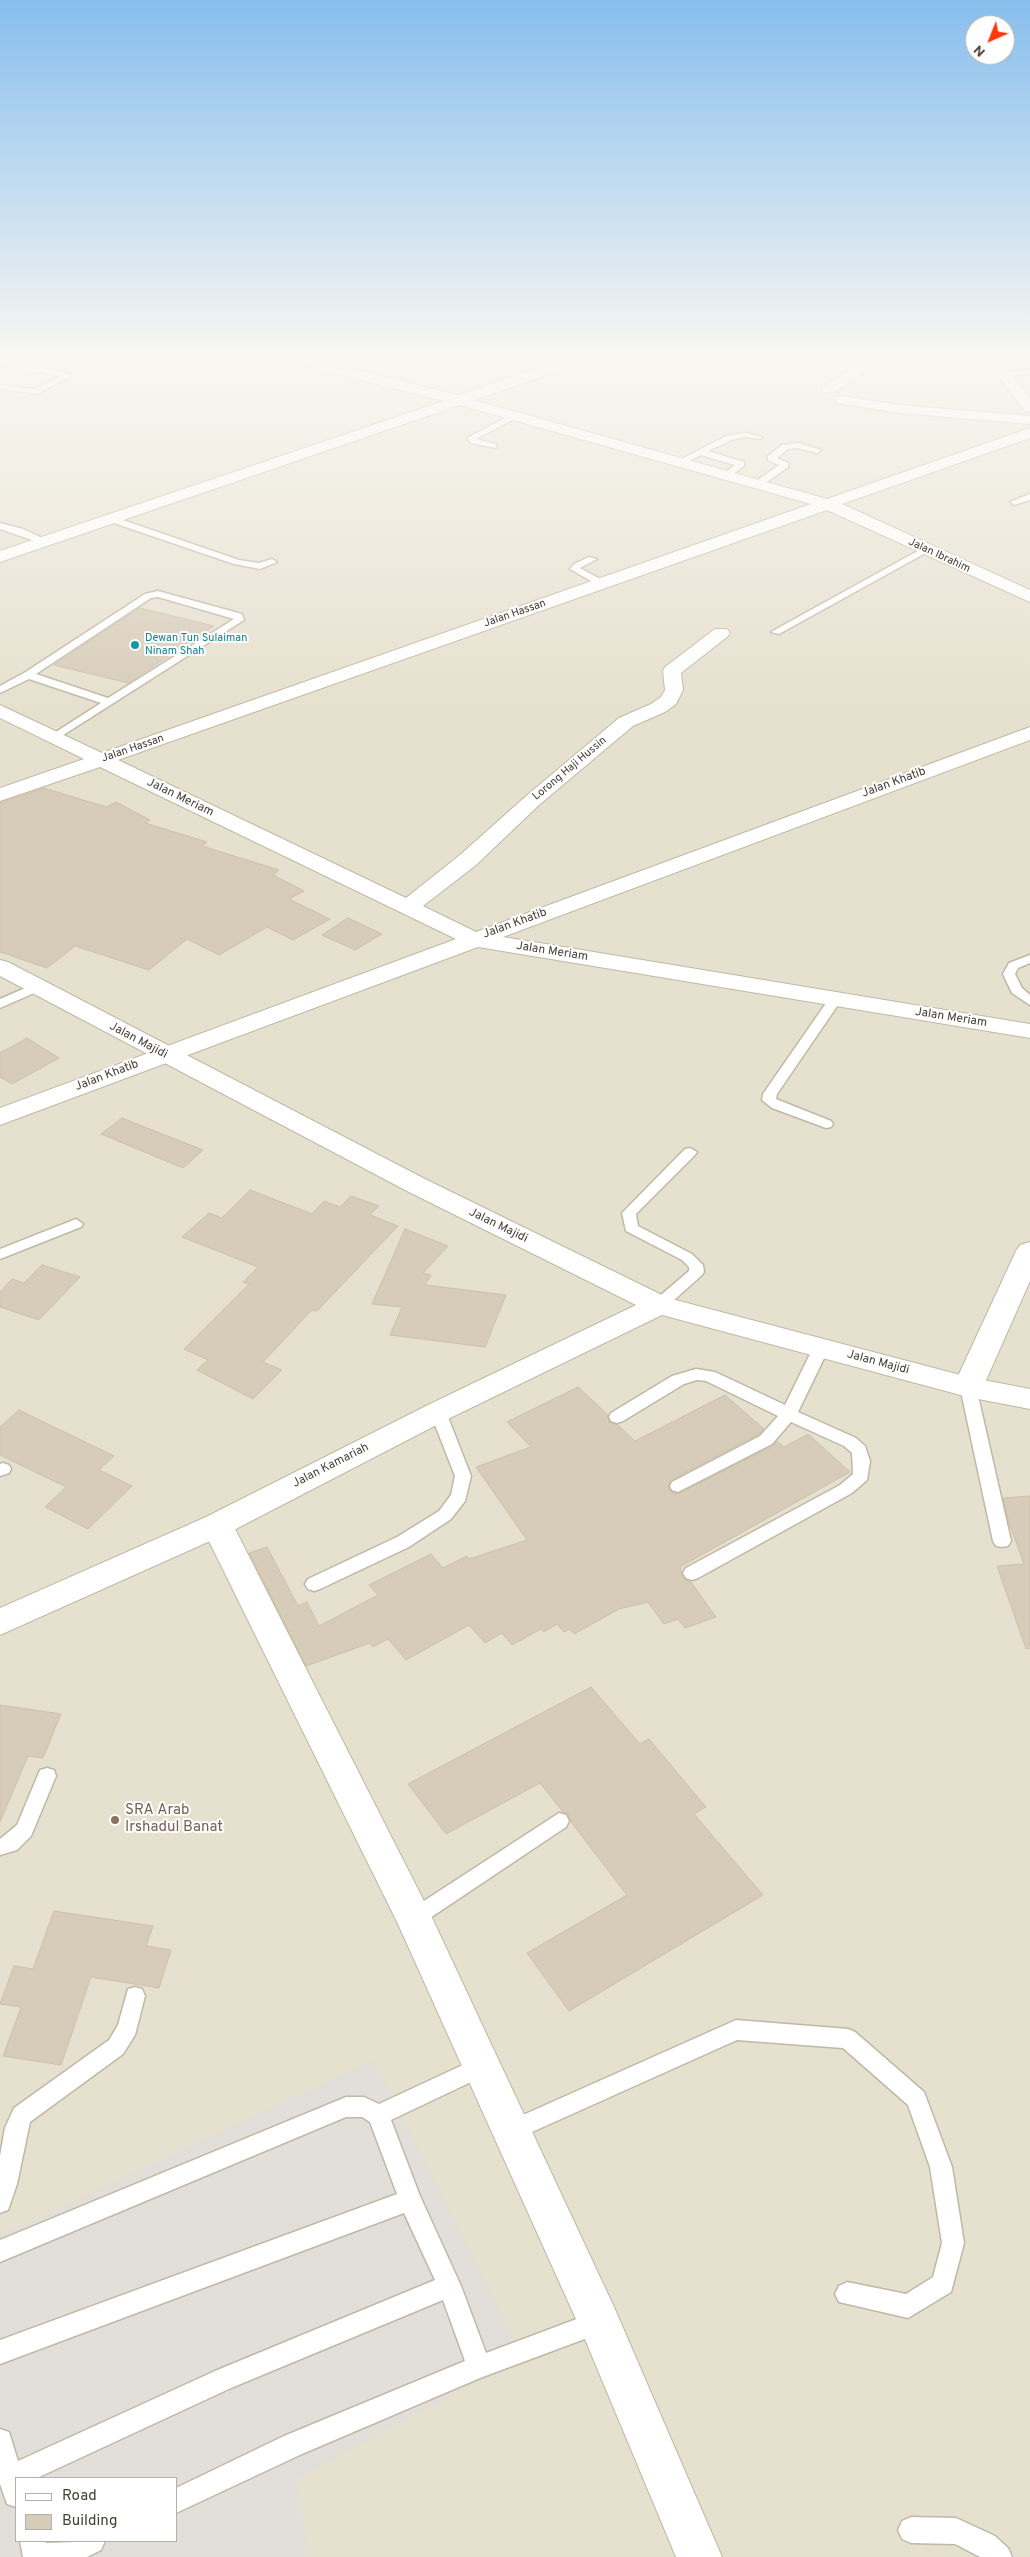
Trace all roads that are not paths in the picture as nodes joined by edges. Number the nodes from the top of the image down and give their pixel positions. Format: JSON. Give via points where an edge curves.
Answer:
{"nodes":[{"id":1,"x":247,"y":472,"type":"edge"},
{"id":2,"x":717,"y":472,"type":"edge"},
{"id":3,"x":730,"y":472,"type":"edge"},
{"id":4,"x":775,"y":472,"type":"edge"},
{"id":5,"x":917,"y":472,"type":"edge"},
{"id":6,"x":726,"y":475,"type":"junction"},
{"id":7,"x":758,"y":484,"type":"junction"},
{"id":8,"x":1030,"y":497,"type":"edge"},
{"id":9,"x":1014,"y":502,"type":"dead end"},
{"id":10,"x":828,"y":504,"type":"junction"},
{"id":11,"x":111,"y":519,"type":"junction"},
{"id":12,"x":0,"y":526,"type":"edge"},
{"id":13,"x":46,"y":542,"type":"junction"},
{"id":14,"x":926,"y":550,"type":"junction"},
{"id":15,"x":0,"y":557,"type":"edge"},
{"id":16,"x":592,"y":559,"type":"dead end"},
{"id":17,"x":272,"y":562,"type":"dead end"},
{"id":18,"x":601,"y":584,"type":"junction"},
{"id":19,"x":1030,"y":597,"type":"edge"},
{"id":20,"x":776,"y":632,"type":"dead end"},
{"id":21,"x":721,"y":633,"type":"dead end"},
{"id":22,"x":28,"y":675,"type":"junction"},
{"id":23,"x":0,"y":690,"type":"edge"},
{"id":24,"x":109,"y":702,"type":"junction"},
{"id":25,"x":0,"y":711,"type":"edge"},
{"id":26,"x":1030,"y":732,"type":"edge"},
{"id":27,"x":53,"y":737,"type":"junction"},
{"id":28,"x":101,"y":760,"type":"junction"},
{"id":29,"x":0,"y":795,"type":"edge"},
{"id":30,"x":407,"y":908,"type":"junction"},
{"id":31,"x":474,"y":939,"type":"junction"},
{"id":32,"x":1030,"y":959,"type":"edge"},
{"id":33,"x":0,"y":967,"type":"edge"},
{"id":34,"x":37,"y":987,"type":"junction"},
{"id":35,"x":836,"y":999,"type":"junction"},
{"id":36,"x":1030,"y":1002,"type":"edge"},
{"id":37,"x":0,"y":1004,"type":"edge"},
{"id":38,"x":1030,"y":1031,"type":"edge"},
{"id":39,"x":164,"y":1054,"type":"junction"},
{"id":40,"x":0,"y":1117,"type":"edge"},
{"id":41,"x":826,"y":1124,"type":"dead end"},
{"id":42,"x":690,"y":1152,"type":"dead end"},
{"id":43,"x":76,"y":1224,"type":"dead end"},
{"id":44,"x":1030,"y":1251,"type":"edge"},
{"id":45,"x":0,"y":1254,"type":"edge"},
{"id":46,"x":659,"y":1305,"type":"junction"},
{"id":47,"x":821,"y":1348,"type":"junction"},
{"id":48,"x":968,"y":1387,"type":"junction"},
{"id":49,"x":1030,"y":1399,"type":"edge"},
{"id":50,"x":438,"y":1412,"type":"junction"},
{"id":51,"x":789,"y":1414,"type":"junction"},
{"id":52,"x":617,"y":1417,"type":"dead end"},
{"id":53,"x":678,"y":1486,"type":"dead end"},
{"id":54,"x":217,"y":1524,"type":"junction"},
{"id":55,"x":1002,"y":1541,"type":"dead end"},
{"id":56,"x":692,"y":1573,"type":"dead end"},
{"id":57,"x":314,"y":1584,"type":"dead end"},
{"id":58,"x":0,"y":1622,"type":"edge"},
{"id":59,"x":47,"y":1776,"type":"dead end"},
{"id":60,"x":559,"y":1821,"type":"dead end"},
{"id":61,"x":0,"y":1847,"type":"edge"},
{"id":62,"x":414,"y":1918,"type":"junction"},
{"id":63,"x":135,"y":1996,"type":"dead end"},
{"id":64,"x":482,"y":2066,"type":"junction"},
{"id":65,"x":378,"y":2115,"type":"junction"},
{"id":66,"x":512,"y":2130,"type":"junction"},
{"id":67,"x":410,"y":2200,"type":"junction"},
{"id":68,"x":0,"y":2202,"type":"edge"},
{"id":69,"x":0,"y":2251,"type":"edge"},
{"id":70,"x":450,"y":2286,"type":"junction"},
{"id":71,"x":847,"y":2294,"type":"dead end"},
{"id":72,"x":599,"y":2322,"type":"junction"},
{"id":73,"x":0,"y":2352,"type":"edge"},
{"id":74,"x":479,"y":2367,"type":"junction"},
{"id":75,"x":0,"y":2441,"type":"edge"},
{"id":76,"x":31,"y":2477,"type":"edge"},
{"id":77,"x":13,"y":2486,"type":"edge"},
{"id":78,"x":178,"y":2500,"type":"edge"},
{"id":79,"x":912,"y":2530,"type":"dead end"},
{"id":80,"x":90,"y":2542,"type":"edge"},
{"id":81,"x":36,"y":2551,"type":"edge"},
{"id":82,"x":699,"y":2557,"type":"edge"},
{"id":83,"x":999,"y":2557,"type":"edge"}],
"edges":[{"from":1,"to":11,"type":"street"},
{"from":2,"to":6,"type":"street","name":"Jalan Ibrahim"},
{"from":3,"to":6,"type":"lane"},
{"from":4,"to":7,"type":"lane"},
{"from":5,"to":10,"type":"street","name":"Jalan Hassan"},
{"from":6,"to":7,"type":"street","name":"Jalan Ibrahim"},
{"from":7,"to":10,"type":"street","name":"Jalan Ibrahim"},
{"from":8,"to":9,"type":"lane"},
{"from":10,"to":14,"type":"street","name":"Jalan Ibrahim"},
{"from":10,"to":18,"type":"street","name":"Jalan Hassan"},
{"from":11,"to":13,"type":"street"},
{"from":11,"to":17,"type":"lane","via":[[237,562],[260,566]]},
{"from":12,"to":13,"type":"lane"},
{"from":13,"to":15,"type":"street"},
{"from":14,"to":19,"type":"street","name":"Jalan Ibrahim"},
{"from":14,"to":20,"type":"lane"},
{"from":16,"to":18,"type":"lane","via":[[575,569]]},
{"from":18,"to":28,"type":"street","name":"Jalan Hassan"},
{"from":21,"to":30,"type":"street","name":"Lorong Haji Hussin","via":[[672,671],[674,690],[669,700],[626,722],[468,860]]},
{"from":22,"to":23,"type":"lane"},
{"from":22,"to":24,"type":"lane"},
{"from":22,"to":24,"type":"lane","via":[[148,596],[158,594],[239,616],[239,620]]},
{"from":24,"to":27,"type":"lane"},
{"from":25,"to":27,"type":"street","name":"Jalan Meriam"},
{"from":26,"to":31,"type":"street","name":"Jalan Khatib"},
{"from":27,"to":28,"type":"street","name":"Jalan Meriam"},
{"from":28,"to":29,"type":"street","name":"Jalan Hassan"},
{"from":28,"to":30,"type":"street","name":"Jalan Meriam"},
{"from":30,"to":31,"type":"street","name":"Jalan Meriam"},
{"from":31,"to":35,"type":"street","name":"Jalan Meriam"},
{"from":31,"to":39,"type":"street","name":"Jalan Khatib"},
{"from":32,"to":36,"type":"lane","via":[[1013,966],[1009,974],[1016,990]]},
{"from":33,"to":34,"type":"street","name":"Jalan Majidi"},
{"from":34,"to":37,"type":"lane"},
{"from":34,"to":39,"type":"street","name":"Jalan Majidi"},
{"from":35,"to":38,"type":"street","name":"Jalan Meriam"},
{"from":35,"to":41,"type":"lane","via":[[770,1094],[770,1100],[776,1105]]},
{"from":39,"to":40,"type":"street","name":"Jalan Khatib"},
{"from":39,"to":46,"type":"street","name":"Jalan Majidi","via":[[416,1185]]},
{"from":42,"to":46,"type":"lane","via":[[629,1213],[631,1228],[696,1264],[697,1272]]},
{"from":43,"to":45,"type":"lane"},
{"from":44,"to":48,"type":"street"},
{"from":46,"to":47,"type":"street","name":"Jalan Majidi"},
{"from":46,"to":50,"type":"street","name":"Jalan Kamariah"},
{"from":47,"to":48,"type":"street","name":"Jalan Majidi"},
{"from":47,"to":51,"type":"lane"},
{"from":48,"to":49,"type":"street","name":"Jalan Majidi"},
{"from":48,"to":55,"type":"lane"},
{"from":50,"to":54,"type":"street","name":"Jalan Kamariah"},
{"from":50,"to":57,"type":"lane","via":[[464,1476],[459,1497],[446,1515],[402,1542]]},
{"from":51,"to":52,"type":"lane","via":[[709,1376],[696,1374],[678,1380]]},
{"from":51,"to":53,"type":"lane","via":[[766,1440]]},
{"from":51,"to":56,"type":"lane","via":[[850,1442],[859,1450],[861,1476],[846,1489]]},
{"from":54,"to":58,"type":"street","name":"Jalan Kamariah"},
{"from":54,"to":62,"type":"street"},
{"from":59,"to":61,"type":"lane","via":[[24,1830],[10,1844]]},
{"from":60,"to":62,"type":"lane"},
{"from":62,"to":64,"type":"street"},
{"from":63,"to":68,"type":"lane","via":[[128,2028],[116,2046],[22,2115],[16,2128]]},
{"from":64,"to":65,"type":"lane"},
{"from":64,"to":66,"type":"street"},
{"from":65,"to":67,"type":"lane"},
{"from":65,"to":69,"type":"lane","via":[[364,2107],[346,2107]]},
{"from":66,"to":71,"type":"lane","via":[[736,2030],[848,2039],[916,2099],[941,2167],[954,2243],[943,2284],[908,2306]]},
{"from":66,"to":72,"type":"street"},
{"from":67,"to":70,"type":"lane"},
{"from":67,"to":73,"type":"lane"},
{"from":70,"to":74,"type":"lane"},
{"from":70,"to":76,"type":"lane","via":[[223,2379]]},
{"from":72,"to":74,"type":"lane"},
{"from":72,"to":82,"type":"street"},
{"from":74,"to":78,"type":"lane","via":[[293,2445]]},
{"from":75,"to":77,"type":"lane"},
{"from":79,"to":83,"type":"lane","via":[[956,2531],[986,2545]]},
{"from":80,"to":81,"type":"lane","via":[[64,2555]]}]}
